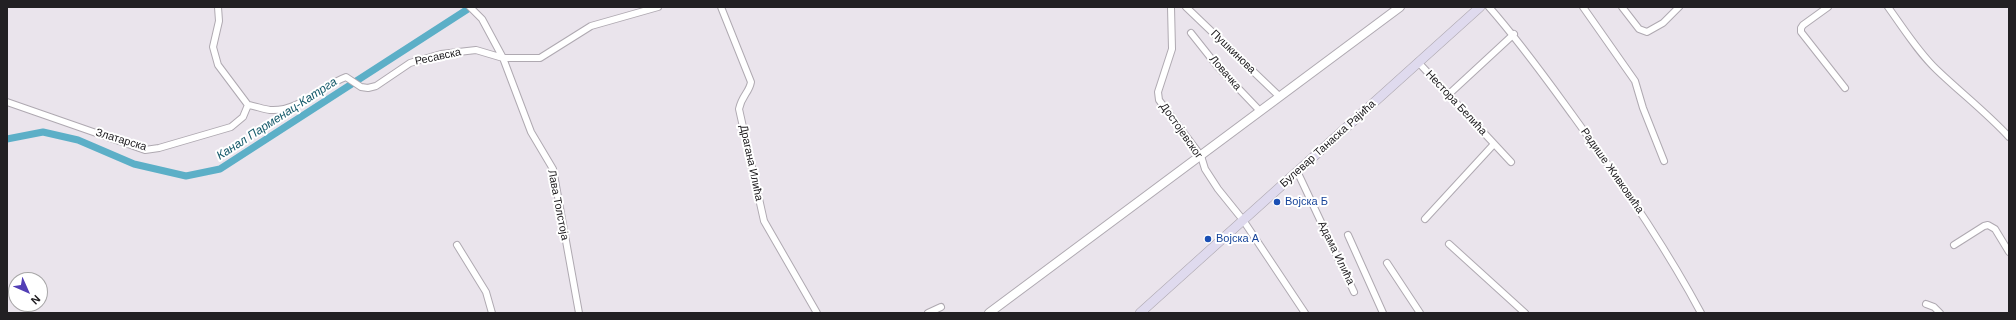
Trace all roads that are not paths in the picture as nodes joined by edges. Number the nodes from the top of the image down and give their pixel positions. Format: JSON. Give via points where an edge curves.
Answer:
{"nodes":[{"id":1,"x":218,"y":7,"type":"edge"},
{"id":2,"x":470,"y":7,"type":"edge"},
{"id":3,"x":658,"y":7,"type":"edge"},
{"id":4,"x":721,"y":7,"type":"edge"},
{"id":5,"x":1171,"y":7,"type":"edge"},
{"id":6,"x":1186,"y":7,"type":"edge"},
{"id":7,"x":1400,"y":7,"type":"edge"},
{"id":8,"x":1480,"y":7,"type":"edge"},
{"id":9,"x":1489,"y":7,"type":"edge"},
{"id":10,"x":1582,"y":7,"type":"edge"},
{"id":11,"x":1622,"y":7,"type":"edge"},
{"id":12,"x":1679,"y":7,"type":"edge"},
{"id":13,"x":1828,"y":7,"type":"edge"},
{"id":14,"x":1888,"y":7,"type":"edge"},
{"id":15,"x":1191,"y":33,"type":"dead end"},
{"id":16,"x":1514,"y":34,"type":"junction"},
{"id":17,"x":503,"y":58,"type":"junction"},
{"id":18,"x":1418,"y":62,"type":"junction"},
{"id":19,"x":1845,"y":88,"type":"dead end"},
{"id":20,"x":1448,"y":94,"type":"junction"},
{"id":21,"x":1280,"y":97,"type":"junction"},
{"id":22,"x":7,"y":102,"type":"edge"},
{"id":23,"x":248,"y":105,"type":"junction"},
{"id":24,"x":1260,"y":111,"type":"junction"},
{"id":25,"x":2009,"y":137,"type":"edge"},
{"id":26,"x":1494,"y":144,"type":"junction"},
{"id":27,"x":1201,"y":156,"type":"junction"},
{"id":28,"x":1664,"y":161,"type":"dead end"},
{"id":29,"x":1511,"y":162,"type":"dead end"},
{"id":30,"x":1296,"y":172,"type":"junction"},
{"id":31,"x":1425,"y":219,"type":"dead end"},
{"id":32,"x":1243,"y":220,"type":"junction"},
{"id":33,"x":1348,"y":235,"type":"dead end"},
{"id":34,"x":1449,"y":244,"type":"dead end"},
{"id":35,"x":457,"y":245,"type":"dead end"},
{"id":36,"x":1954,"y":245,"type":"dead end"},
{"id":37,"x":2009,"y":252,"type":"edge"},
{"id":38,"x":1388,"y":262,"type":"dead end"},
{"id":39,"x":1354,"y":292,"type":"dead end"},
{"id":40,"x":1926,"y":304,"type":"dead end"},
{"id":41,"x":941,"y":307,"type":"dead end"},
{"id":42,"x":492,"y":313,"type":"edge"},
{"id":43,"x":579,"y":313,"type":"edge"},
{"id":44,"x":817,"y":313,"type":"edge"},
{"id":45,"x":928,"y":313,"type":"edge"},
{"id":46,"x":989,"y":313,"type":"edge"},
{"id":47,"x":1140,"y":313,"type":"edge"},
{"id":48,"x":1305,"y":313,"type":"edge"},
{"id":49,"x":1382,"y":313,"type":"edge"},
{"id":50,"x":1420,"y":313,"type":"edge"},
{"id":51,"x":1525,"y":313,"type":"edge"},
{"id":52,"x":1701,"y":313,"type":"edge"},
{"id":53,"x":1940,"y":313,"type":"edge"}],
"edges":[{"from":1,"to":23,"type":"street","via":[[219,21],[213,47],[218,65]]},
{"from":2,"to":17,"type":"street","name":"Лава Толстоја","via":[[481,19]]},
{"from":3,"to":17,"type":"street","name":"Ресавска","via":[[591,26],[540,58]]},
{"from":4,"to":44,"type":"street","name":"Драгана Илића","via":[[751,82],[750,89],[741,98],[739,109],[764,221]]},
{"from":5,"to":27,"type":"street","name":"Достојевског","via":[[1172,48],[1158,92],[1159,100]]},
{"from":6,"to":21,"type":"street","name":"Пушкинова"},
{"from":7,"to":21,"type":"street"},
{"from":8,"to":18,"type":"main road","name":"Булевар Танаска Рајића"},
{"from":9,"to":16,"type":"street","name":"Радише Живковића"},
{"from":10,"to":28,"type":"street","via":[[1635,81]]},
{"from":11,"to":12,"type":"street","via":[[1639,29],[1647,32],[1663,23]]},
{"from":13,"to":19,"type":"street","via":[[1803,25],[1801,32]]},
{"from":14,"to":25,"type":"street","via":[[1937,69],[1989,115]]},
{"from":15,"to":24,"type":"street","name":"Ловачка","via":[[1218,67]]},
{"from":16,"to":20,"type":"street"},
{"from":16,"to":52,"type":"street","name":"Радише Живковића","via":[[1633,199]]},
{"from":17,"to":23,"type":"street","name":"Ресавска","via":[[476,50],[441,54],[410,63],[376,86],[361,87],[346,77],[294,106],[270,110]]},
{"from":17,"to":43,"type":"street","name":"Лава Толстоја","via":[[531,132],[553,170]]},
{"from":18,"to":20,"type":"street","name":"Нестора Белића"},
{"from":18,"to":30,"type":"main road","name":"Булевар Танаска Рајића"},
{"from":20,"to":26,"type":"street","name":"Нестора Белића"},
{"from":21,"to":24,"type":"street"},
{"from":22,"to":23,"type":"street","name":"Златарска","via":[[145,150],[231,127],[243,117]]},
{"from":24,"to":27,"type":"street"},
{"from":26,"to":29,"type":"street","name":"Нестора Белића"},
{"from":26,"to":31,"type":"street","name":"Нестора Белића"},
{"from":27,"to":32,"type":"street","name":"Достојевског","via":[[1205,169],[1218,189]]},
{"from":27,"to":46,"type":"street"},
{"from":30,"to":32,"type":"main road","name":"Булевар Танаска Рајића"},
{"from":30,"to":39,"type":"street","name":"Адама Илића"},
{"from":32,"to":47,"type":"main road","name":"Булевар Танаска Рајића"},
{"from":32,"to":48,"type":"street","name":"Достојевског"},
{"from":33,"to":49,"type":"street"},
{"from":34,"to":51,"type":"street"},
{"from":35,"to":42,"type":"street","via":[[486,292]]},
{"from":36,"to":37,"type":"street","via":[[1988,226],[1995,229]]},
{"from":38,"to":50,"type":"street"},
{"from":40,"to":53,"type":"street"},
{"from":41,"to":45,"type":"street"}]}
